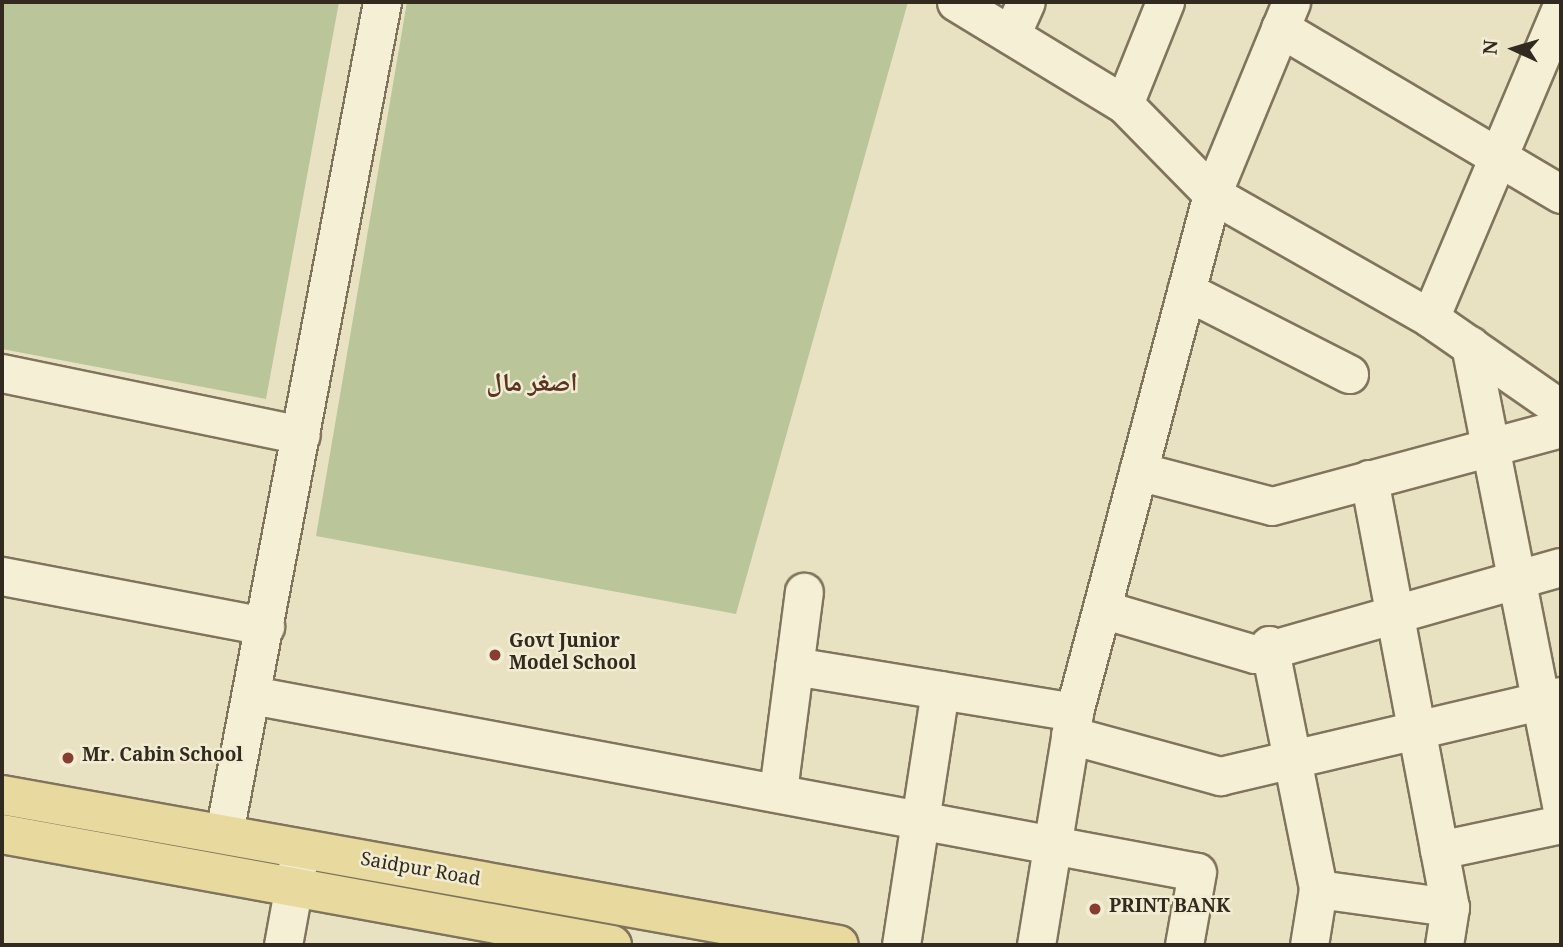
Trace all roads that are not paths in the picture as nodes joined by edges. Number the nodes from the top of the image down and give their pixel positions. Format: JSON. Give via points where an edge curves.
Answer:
{"nodes":[{"id":1,"x":382,"y":2,"type":"edge"},
{"id":2,"x":956,"y":2,"type":"edge"},
{"id":3,"x":1026,"y":2,"type":"edge"},
{"id":4,"x":1165,"y":2,"type":"edge"},
{"id":5,"x":1561,"y":8,"type":"edge"},
{"id":6,"x":1285,"y":15,"type":"edge"},
{"id":7,"x":1012,"y":35,"type":"junction"},
{"id":8,"x":1124,"y":104,"type":"junction"},
{"id":9,"x":1500,"y":157,"type":"junction"},
{"id":10,"x":1212,"y":194,"type":"junction"},
{"id":11,"x":1561,"y":194,"type":"edge"},
{"id":12,"x":1186,"y":291,"type":"junction"},
{"id":13,"x":1430,"y":318,"type":"junction"},
{"id":14,"x":1470,"y":345,"type":"junction"},
{"id":15,"x":2,"y":373,"type":"edge"},
{"id":16,"x":1349,"y":374,"type":"dead end"},
{"id":17,"x":1561,"y":409,"type":"edge"},
{"id":18,"x":1561,"y":428,"type":"edge"},
{"id":19,"x":301,"y":435,"type":"junction"},
{"id":20,"x":1489,"y":448,"type":"junction"},
{"id":21,"x":1138,"y":471,"type":"junction"},
{"id":22,"x":1369,"y":480,"type":"junction"},
{"id":23,"x":1561,"y":567,"type":"edge"},
{"id":24,"x":2,"y":576,"type":"edge"},
{"id":25,"x":1516,"y":579,"type":"junction"},
{"id":26,"x":804,"y":592,"type":"dead end"},
{"id":27,"x":1102,"y":609,"type":"junction"},
{"id":28,"x":1394,"y":612,"type":"junction"},
{"id":29,"x":265,"y":626,"type":"junction"},
{"id":30,"x":1269,"y":645,"type":"junction"},
{"id":31,"x":794,"y":666,"type":"junction"},
{"id":32,"x":940,"y":690,"type":"junction"},
{"id":33,"x":252,"y":695,"type":"junction"},
{"id":34,"x":1551,"y":698,"type":"edge"},
{"id":35,"x":1072,"y":724,"type":"junction"},
{"id":36,"x":1416,"y":730,"type":"junction"},
{"id":37,"x":1292,"y":760,"type":"junction"},
{"id":38,"x":778,"y":790,"type":"junction"},
{"id":39,"x":2,"y":795,"type":"edge"},
{"id":40,"x":1561,"y":804,"type":"edge"},
{"id":41,"x":920,"y":817,"type":"junction"},
{"id":42,"x":1561,"y":824,"type":"edge"},
{"id":43,"x":224,"y":833,"type":"junction"},
{"id":44,"x":2,"y":834,"type":"edge"},
{"id":45,"x":1053,"y":841,"type":"junction"},
{"id":46,"x":300,"y":850,"type":"junction"},
{"id":47,"x":1439,"y":850,"type":"junction"},
{"id":48,"x":291,"y":888,"type":"junction"},
{"id":49,"x":1318,"y":889,"type":"junction"},
{"id":50,"x":1450,"y":906,"type":"junction"},
{"id":51,"x":283,"y":945,"type":"edge"},
{"id":52,"x":612,"y":945,"type":"edge"},
{"id":53,"x":839,"y":945,"type":"edge"},
{"id":54,"x":901,"y":945,"type":"edge"},
{"id":55,"x":1036,"y":945,"type":"edge"},
{"id":56,"x":1184,"y":945,"type":"edge"},
{"id":57,"x":1309,"y":945,"type":"edge"},
{"id":58,"x":1444,"y":945,"type":"edge"}],
"edges":[{"from":1,"to":19,"type":"street"},
{"from":2,"to":7,"type":"street"},
{"from":3,"to":7,"type":"street"},
{"from":4,"to":8,"type":"street"},
{"from":5,"to":9,"type":"street"},
{"from":6,"to":9,"type":"street"},
{"from":6,"to":10,"type":"street"},
{"from":7,"to":8,"type":"street"},
{"from":8,"to":10,"type":"street"},
{"from":9,"to":11,"type":"street"},
{"from":9,"to":13,"type":"street"},
{"from":10,"to":12,"type":"street"},
{"from":10,"to":13,"type":"street"},
{"from":12,"to":16,"type":"street"},
{"from":12,"to":21,"type":"street"},
{"from":13,"to":14,"type":"street"},
{"from":14,"to":17,"type":"street"},
{"from":14,"to":20,"type":"street"},
{"from":15,"to":19,"type":"street"},
{"from":18,"to":20,"type":"street"},
{"from":19,"to":29,"type":"street"},
{"from":20,"to":22,"type":"street"},
{"from":20,"to":25,"type":"street"},
{"from":21,"to":22,"type":"street","via":[[1272,506]]},
{"from":21,"to":27,"type":"street"},
{"from":22,"to":28,"type":"street"},
{"from":23,"to":25,"type":"street"},
{"from":24,"to":29,"type":"street"},
{"from":25,"to":28,"type":"street"},
{"from":25,"to":34,"type":"street"},
{"from":26,"to":31,"type":"street"},
{"from":27,"to":30,"type":"street","via":[[1255,654]]},
{"from":27,"to":35,"type":"street"},
{"from":28,"to":30,"type":"street"},
{"from":28,"to":36,"type":"street"},
{"from":29,"to":33,"type":"street"},
{"from":30,"to":37,"type":"street"},
{"from":31,"to":32,"type":"street"},
{"from":31,"to":38,"type":"street"},
{"from":32,"to":35,"type":"street"},
{"from":32,"to":41,"type":"street"},
{"from":33,"to":38,"type":"street"},
{"from":33,"to":43,"type":"street"},
{"from":34,"to":36,"type":"street"},
{"from":34,"to":40,"type":"street"},
{"from":35,"to":37,"type":"street","via":[[1220,776]]},
{"from":35,"to":45,"type":"street"},
{"from":36,"to":37,"type":"street"},
{"from":36,"to":47,"type":"street"},
{"from":37,"to":49,"type":"street"},
{"from":38,"to":41,"type":"street"},
{"from":39,"to":43,"type":"main road","name":"Saidpur Road"},
{"from":41,"to":45,"type":"street"},
{"from":41,"to":54,"type":"street"},
{"from":42,"to":47,"type":"street"},
{"from":43,"to":46,"type":"main road","name":"Saidpur Road"},
{"from":44,"to":48,"type":"main road","name":"Saidpur Road"},
{"from":45,"to":55,"type":"street"},
{"from":45,"to":56,"type":"street","via":[[1197,872]]},
{"from":46,"to":48,"type":"street"},
{"from":46,"to":53,"type":"main road","name":"Saidpur Road"},
{"from":47,"to":50,"type":"street"},
{"from":48,"to":51,"type":"street"},
{"from":48,"to":52,"type":"main road","name":"Saidpur Road"},
{"from":49,"to":50,"type":"street"},
{"from":49,"to":57,"type":"street"},
{"from":50,"to":58,"type":"street"}]}
